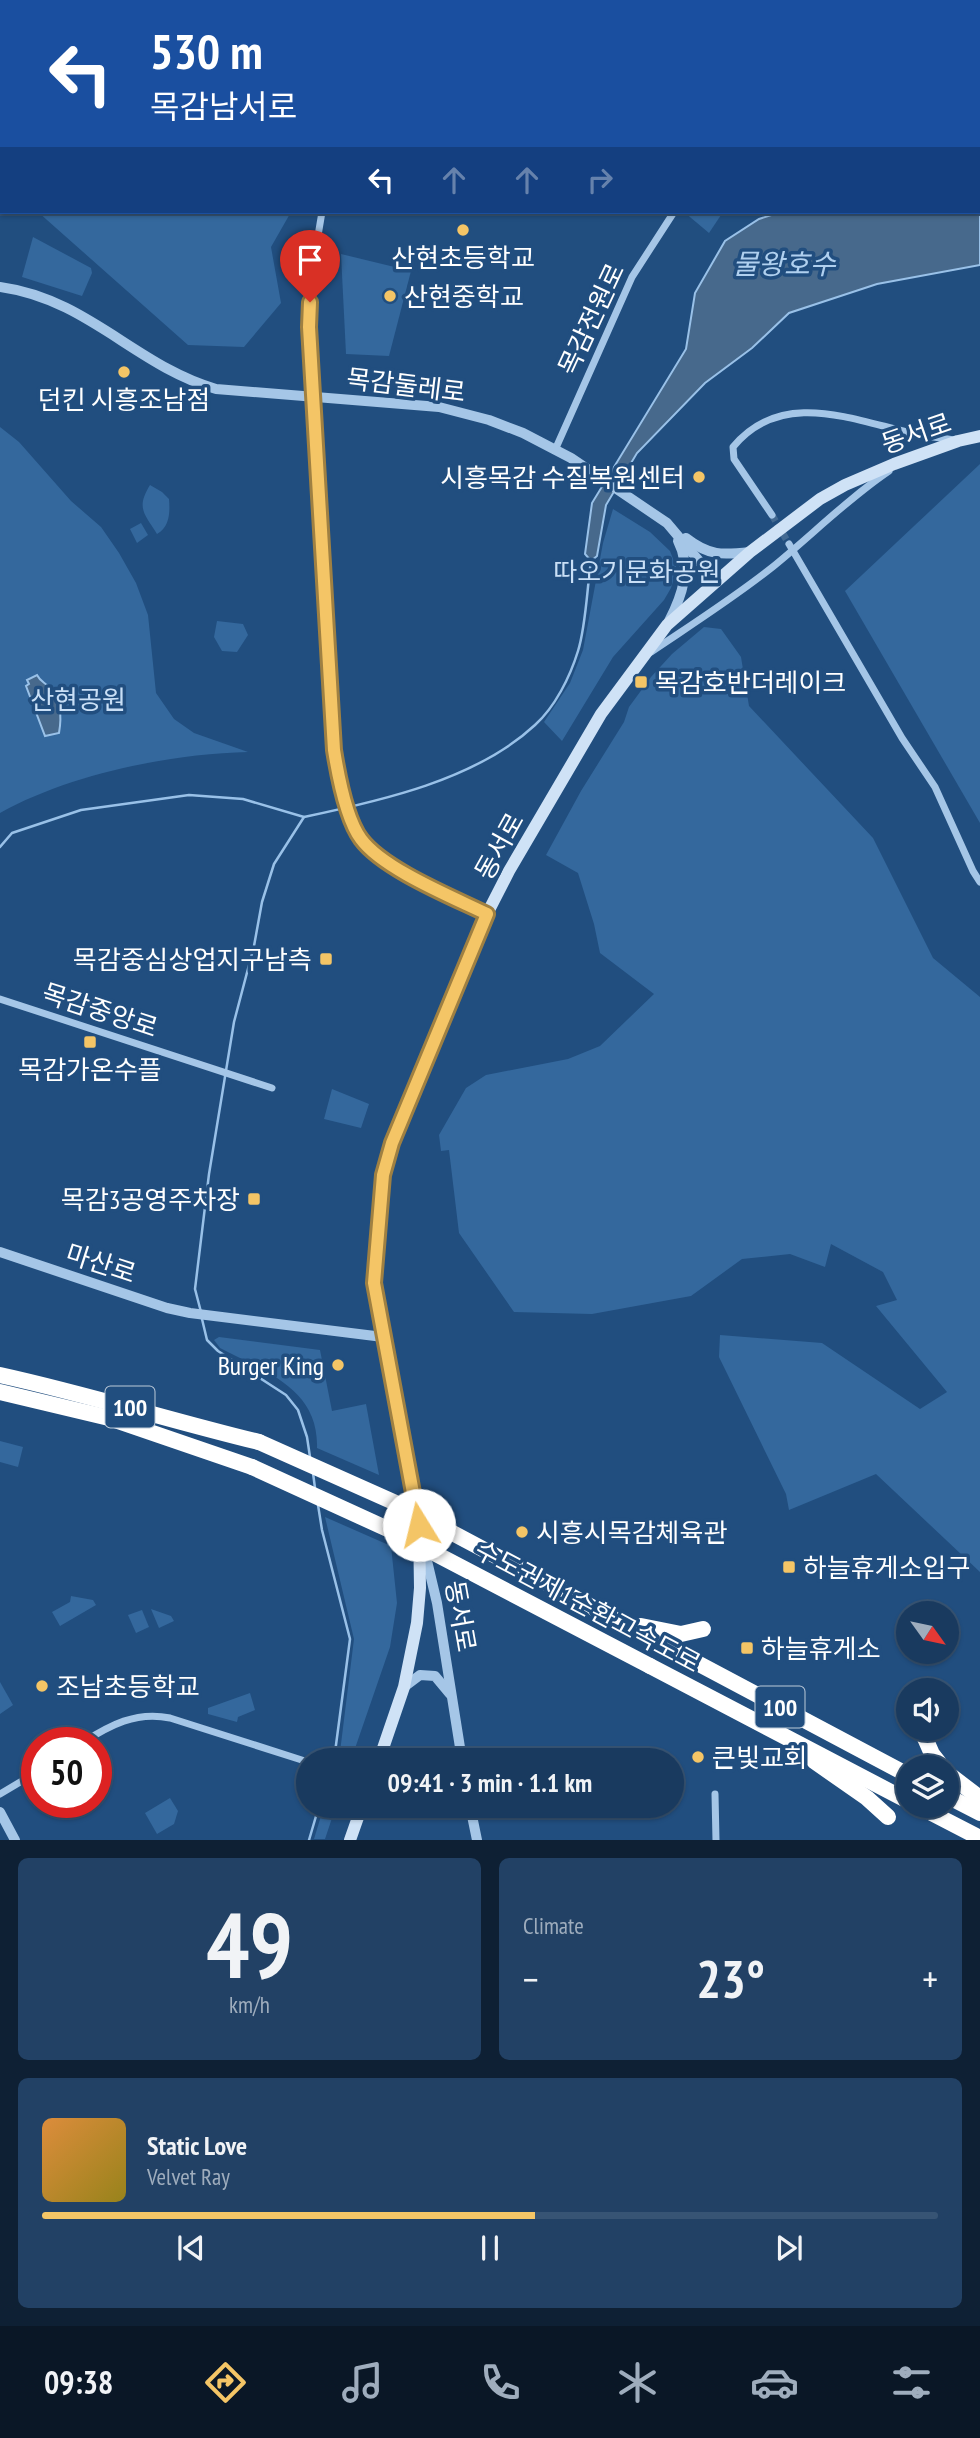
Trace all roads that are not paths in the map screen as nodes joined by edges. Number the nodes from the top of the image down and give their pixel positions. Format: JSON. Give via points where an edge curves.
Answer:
{"nodes":[{"id":1,"x":322,"y":214,"type":"edge"},
{"id":2,"x":673,"y":214,"type":"edge"},
{"id":3,"x":0,"y":287,"type":"edge"},
{"id":4,"x":313,"y":397,"type":"junction"},
{"id":5,"x":980,"y":436,"type":"edge"},
{"id":6,"x":958,"y":441,"type":"junction"},
{"id":7,"x":555,"y":450,"type":"junction"},
{"id":8,"x":909,"y":458,"type":"junction"},
{"id":9,"x":772,"y":515,"type":"tunnel mouth"},
{"id":10,"x":667,"y":523,"type":"junction"},
{"id":11,"x":791,"y":547,"type":"junction"},
{"id":12,"x":750,"y":552,"type":"junction"},
{"id":13,"x":716,"y":581,"type":"junction"},
{"id":14,"x":667,"y":625,"type":"junction"},
{"id":15,"x":639,"y":661,"type":"junction"},
{"id":16,"x":980,"y":882,"type":"edge"},
{"id":17,"x":487,"y":914,"type":"junction"},
{"id":18,"x":0,"y":999,"type":"edge"},
{"id":19,"x":272,"y":1088,"type":"dead end"},
{"id":20,"x":0,"y":1252,"type":"edge"},
{"id":21,"x":383,"y":1338,"type":"junction"},
{"id":22,"x":0,"y":1375,"type":"edge"},
{"id":23,"x":0,"y":1392,"type":"edge"},
{"id":24,"x":419,"y":1525,"type":"junction"},
{"id":25,"x":598,"y":1609,"type":"junction"},
{"id":26,"x":703,"y":1629,"type":"dead end"},
{"id":27,"x":404,"y":1687,"type":"junction"},
{"id":28,"x":450,"y":1694,"type":"junction"},
{"id":29,"x":110,"y":1727,"type":"edge"},
{"id":30,"x":779,"y":1734,"type":"junction"},
{"id":31,"x":383,"y":1748,"type":"edge"},
{"id":32,"x":460,"y":1748,"type":"edge"},
{"id":33,"x":296,"y":1758,"type":"edge"},
{"id":34,"x":896,"y":1769,"type":"edge"},
{"id":35,"x":21,"y":1782,"type":"edge"},
{"id":36,"x":959,"y":1782,"type":"edge"},
{"id":37,"x":0,"y":1794,"type":"edge"},
{"id":38,"x":715,"y":1794,"type":"dead end"},
{"id":39,"x":896,"y":1795,"type":"edge"},
{"id":40,"x":980,"y":1798,"type":"edge"},
{"id":41,"x":959,"y":1802,"type":"edge"},
{"id":42,"x":0,"y":1812,"type":"edge"},
{"id":43,"x":980,"y":1813,"type":"edge"},
{"id":44,"x":887,"y":1817,"type":"dead end"},
{"id":45,"x":358,"y":1818,"type":"edge"},
{"id":46,"x":473,"y":1818,"type":"edge"},
{"id":47,"x":941,"y":1818,"type":"edge"},
{"id":48,"x":980,"y":1838,"type":"edge"},
{"id":49,"x":15,"y":1839,"type":"edge"},
{"id":50,"x":350,"y":1839,"type":"edge"},
{"id":51,"x":477,"y":1839,"type":"edge"},
{"id":52,"x":716,"y":1839,"type":"edge"}],
"edges":[{"from":1,"to":4,"type":"street","via":[[309,314]]},
{"from":2,"to":7,"type":"street","name":"목감전원로","via":[[632,277]]},
{"from":3,"to":4,"type":"street","name":"목감둘레로","via":[[71,310],[165,370],[198,384],[216,390]]},
{"from":4,"to":7,"type":"street","name":"목감둘레로","via":[[439,407],[489,420]]},
{"from":4,"to":17,"type":"street","via":[[334,750],[345,801],[360,839],[379,856]]},
{"from":5,"to":6,"type":"main road","name":"동서로"},
{"from":6,"to":8,"type":"main road","name":"동서로"},
{"from":6,"to":9,"type":"street","via":[[809,411],[772,418],[745,432],[733,447],[734,459]]},
{"from":7,"to":10,"type":"street","name":"목감둘레로"},
{"from":8,"to":11,"type":"street"},
{"from":8,"to":12,"type":"main road","name":"동서로","via":[[820,499]]},
{"from":10,"to":12,"type":"street","via":[[706,551]]},
{"from":10,"to":13,"type":"street"},
{"from":10,"to":14,"type":"street","via":[[680,544],[685,572]]},
{"from":11,"to":15,"type":"street","via":[[758,579]]},
{"from":11,"to":16,"type":"street","via":[[902,738],[936,787]]},
{"from":12,"to":13,"type":"main road","name":"동서로"},
{"from":13,"to":14,"type":"main road","name":"동서로"},
{"from":14,"to":15,"type":"main road","name":"동서로"},
{"from":15,"to":17,"type":"main road","name":"동서로","via":[[601,714]]},
{"from":17,"to":21,"type":"main road","name":"동서로","via":[[407,1103],[383,1175],[374,1283]]},
{"from":18,"to":19,"type":"street","name":"목감중앙로"},
{"from":20,"to":21,"type":"street","name":"마산로","via":[[190,1313]]},
{"from":21,"to":24,"type":"main road","name":"동서로"},
{"from":22,"to":25,"type":"highway","name":"수도권제1순환고속도로","number":"100","bridge":true,"via":[[259,1442],[398,1504]]},
{"from":23,"to":30,"type":"highway","name":"수도권제1순환고속도로","number":"100","bridge":true,"via":[[109,1418],[252,1467],[335,1503]]},
{"from":24,"to":27,"type":"main road","via":[[417,1623]]},
{"from":24,"to":28,"type":"street","name":"동서로","via":[[437,1603]]},
{"from":25,"to":26,"type":"highway","via":[[662,1631],[687,1634]]},
{"from":25,"to":34,"type":"highway","name":"수도권제1순환고속도로","number":"100","bridge":true},
{"from":27,"to":28,"type":"street","via":[[420,1675],[435,1676]]},
{"from":27,"to":31,"type":"main road"},
{"from":28,"to":32,"type":"street","name":"동서로"},
{"from":29,"to":33,"type":"street","via":[[152,1715],[170,1718]]},
{"from":30,"to":39,"type":"highway","name":"수도권제1순환고속도로","number":"100"},
{"from":30,"to":44,"type":"highway"},
{"from":35,"to":37,"type":"street"},
{"from":36,"to":40,"type":"highway"},
{"from":38,"to":52,"type":"street"},
{"from":41,"to":43,"type":"highway"},
{"from":42,"to":49,"type":"street"},
{"from":45,"to":50,"type":"main road"},
{"from":46,"to":51,"type":"street"},
{"from":47,"to":48,"type":"highway"}]}
